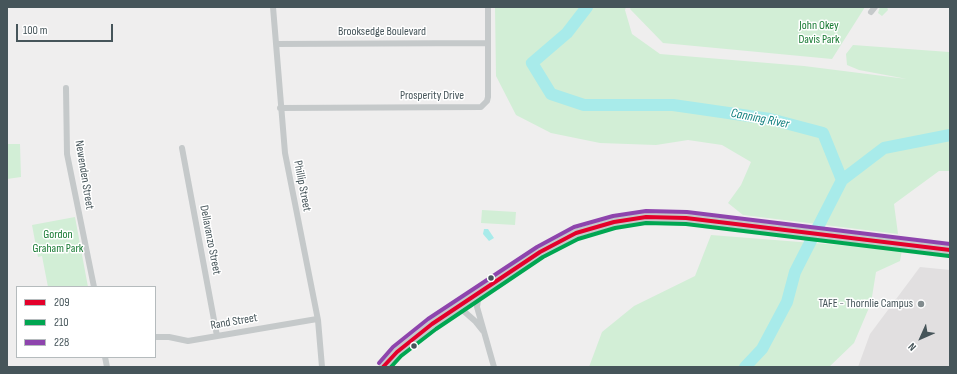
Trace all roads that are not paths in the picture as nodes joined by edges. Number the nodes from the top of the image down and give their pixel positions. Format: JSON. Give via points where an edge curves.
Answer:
{"nodes":[{"id":1,"x":273,"y":7,"type":"edge"},
{"id":2,"x":488,"y":7,"type":"edge"},
{"id":3,"x":488,"y":43,"type":"junction"},
{"id":4,"x":276,"y":44,"type":"junction"},
{"id":5,"x":66,"y":88,"type":"dead end"},
{"id":6,"x":280,"y":108,"type":"junction"},
{"id":7,"x":182,"y":148,"type":"dead end"},
{"id":8,"x":940,"y":250,"type":"junction"},
{"id":9,"x":950,"y":250,"type":"edge"},
{"id":10,"x":950,"y":253,"type":"edge"},
{"id":11,"x":94,"y":286,"type":"edge"},
{"id":12,"x":479,"y":292,"type":"junction"},
{"id":13,"x":458,"y":306,"type":"junction"},
{"id":14,"x":318,"y":319,"type":"junction"},
{"id":15,"x":216,"y":336,"type":"junction"},
{"id":16,"x":156,"y":338,"type":"edge"},
{"id":17,"x":487,"y":338,"type":"junction"},
{"id":18,"x":385,"y":365,"type":"edge"},
{"id":19,"x":322,"y":367,"type":"edge"},
{"id":20,"x":494,"y":367,"type":"edge"}],
"edges":[{"from":1,"to":4,"type":"street","name":"Phillip Street"},
{"from":2,"to":3,"type":"street","name":"Prosperity Drive"},
{"from":3,"to":4,"type":"street","name":"Brooksedge Boulevard"},
{"from":3,"to":6,"type":"street","name":"Prosperity Drive","via":[[488,97],[480,107]]},
{"from":4,"to":6,"type":"street","name":"Phillip Street"},
{"from":5,"to":11,"type":"street","name":"Newenden Street","via":[[67,154]]},
{"from":6,"to":14,"type":"street","name":"Phillip Street","via":[[285,153]]},
{"from":7,"to":15,"type":"street","name":"Dellavanzo Street"},
{"from":8,"to":9,"type":"main road"},
{"from":8,"to":10,"type":"main road"},
{"from":8,"to":12,"type":"main road","via":[[778,229],[646,217],[614,222],[576,233]]},
{"from":12,"to":13,"type":"main road"},
{"from":12,"to":17,"type":"street","via":[[477,307]]},
{"from":13,"to":17,"type":"street","via":[[475,321]]},
{"from":13,"to":18,"type":"main road","via":[[415,336]]},
{"from":14,"to":15,"type":"street","name":"Rand Street"},
{"from":14,"to":19,"type":"street","name":"Phillip Street"},
{"from":15,"to":16,"type":"street","name":"Rand Street","via":[[188,341]]},
{"from":17,"to":20,"type":"street"}]}
